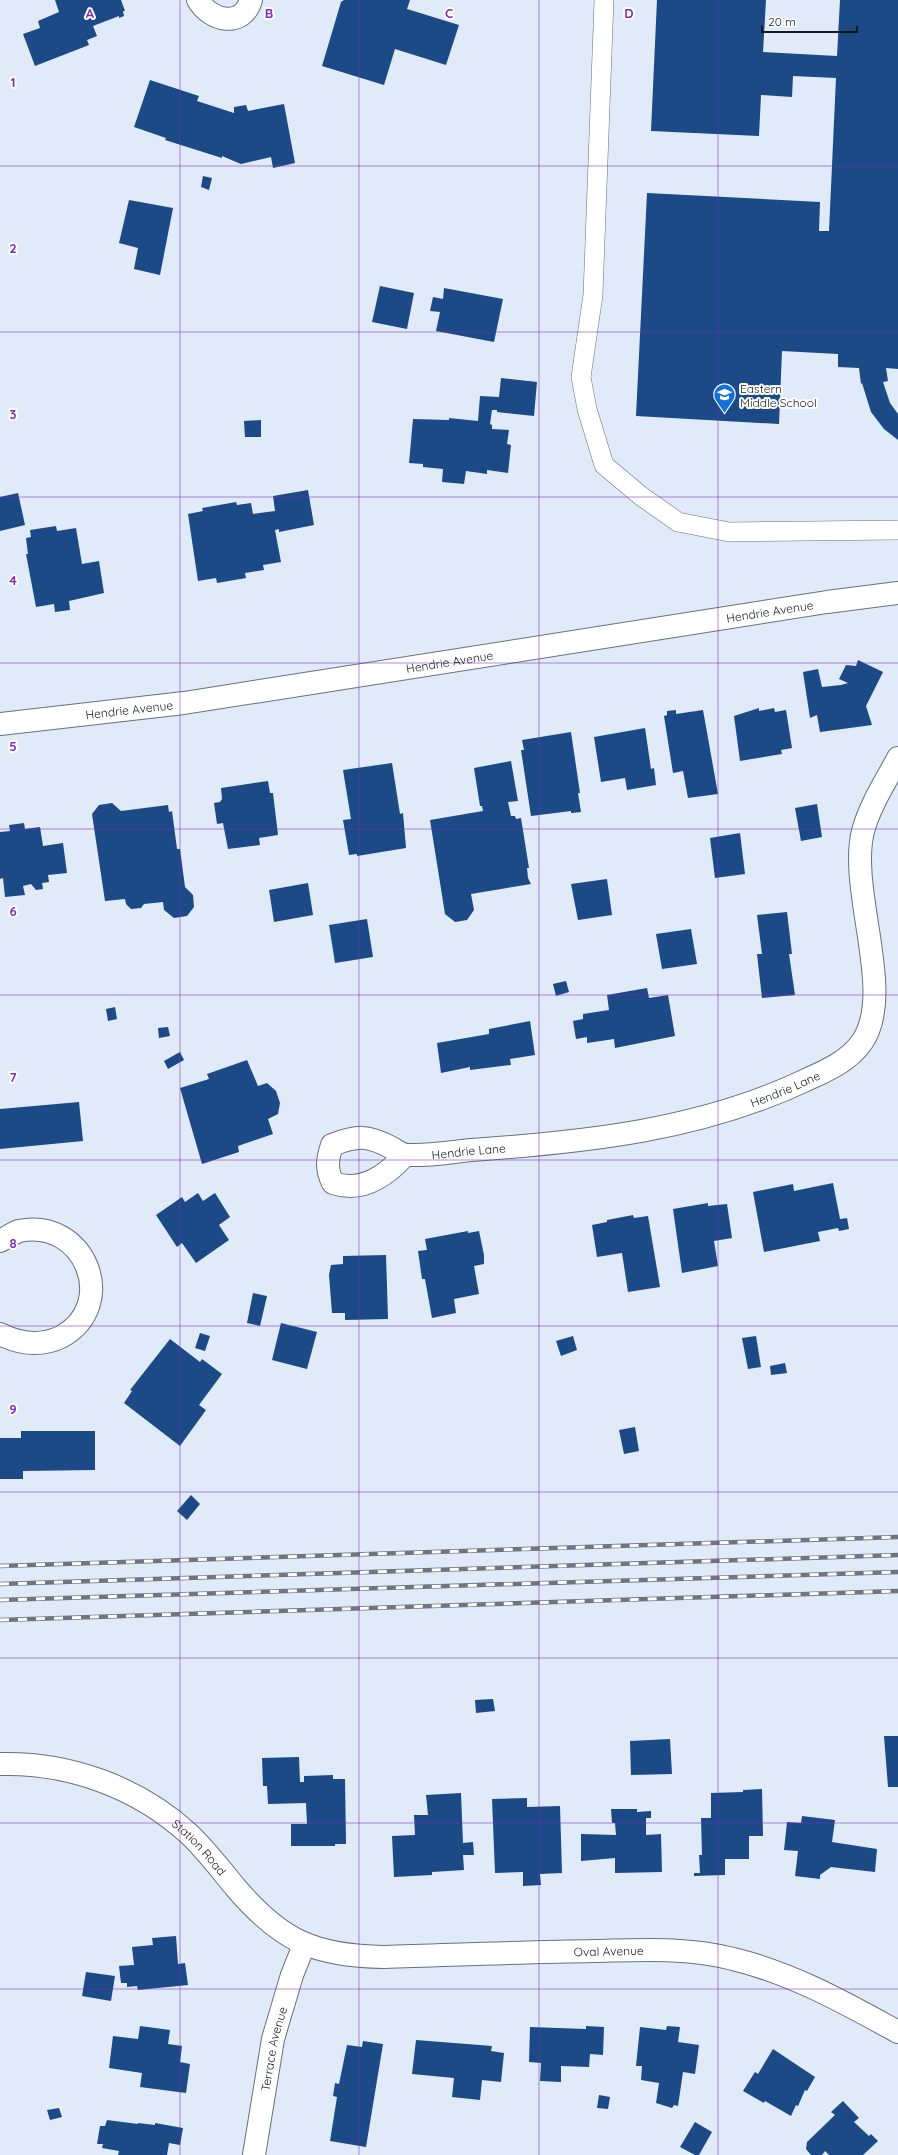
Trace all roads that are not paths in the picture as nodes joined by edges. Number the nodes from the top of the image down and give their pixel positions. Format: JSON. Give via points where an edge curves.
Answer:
{"nodes":[{"id":1,"x":198,"y":0,"type":"edge"},
{"id":2,"x":251,"y":0,"type":"edge"},
{"id":3,"x":604,"y":0,"type":"edge"},
{"id":4,"x":898,"y":530,"type":"edge"},
{"id":5,"x":898,"y":593,"type":"edge"},
{"id":6,"x":0,"y":724,"type":"edge"},
{"id":7,"x":898,"y":758,"type":"edge"},
{"id":8,"x":405,"y":1155,"type":"dead end"},
{"id":9,"x":0,"y":1241,"type":"edge"},
{"id":10,"x":0,"y":1334,"type":"edge"},
{"id":11,"x":0,"y":1764,"type":"edge"},
{"id":12,"x":304,"y":1945,"type":"junction"},
{"id":13,"x":898,"y":2032,"type":"edge"},
{"id":14,"x":254,"y":2155,"type":"edge"}],
"edges":[{"from":1,"to":2,"type":"street","via":[[203,9],[212,16],[222,19],[234,18],[244,12]]},
{"from":3,"to":4,"type":"lane","via":[[593,295],[581,377],[587,409],[604,465],[678,522],[729,532]]},
{"from":5,"to":6,"type":"street","name":"Hendrie Avenue","via":[[184,703]]},
{"from":7,"to":8,"type":"street","name":"Hendrie Lane","via":[[874,804],[863,832],[860,862],[874,973],[874,1018],[862,1043],[836,1066],[784,1091],[695,1119],[619,1136]]},
{"from":9,"to":10,"type":"street","via":[[18,1231],[40,1229],[62,1236],[79,1250],[89,1270],[91,1293],[85,1314],[71,1331],[51,1342],[28,1344]]},
{"from":11,"to":12,"type":"street","name":"Station Road","via":[[33,1764],[78,1773],[126,1792],[152,1806],[172,1820],[204,1850],[268,1921]]},
{"from":12,"to":13,"type":"street","name":"Oval Avenue","via":[[332,1954],[364,1957],[648,1950],[732,1958],[784,1975]]},
{"from":12,"to":14,"type":"street","name":"Terrace Avenue","via":[[292,1975],[273,2039]]}]}
